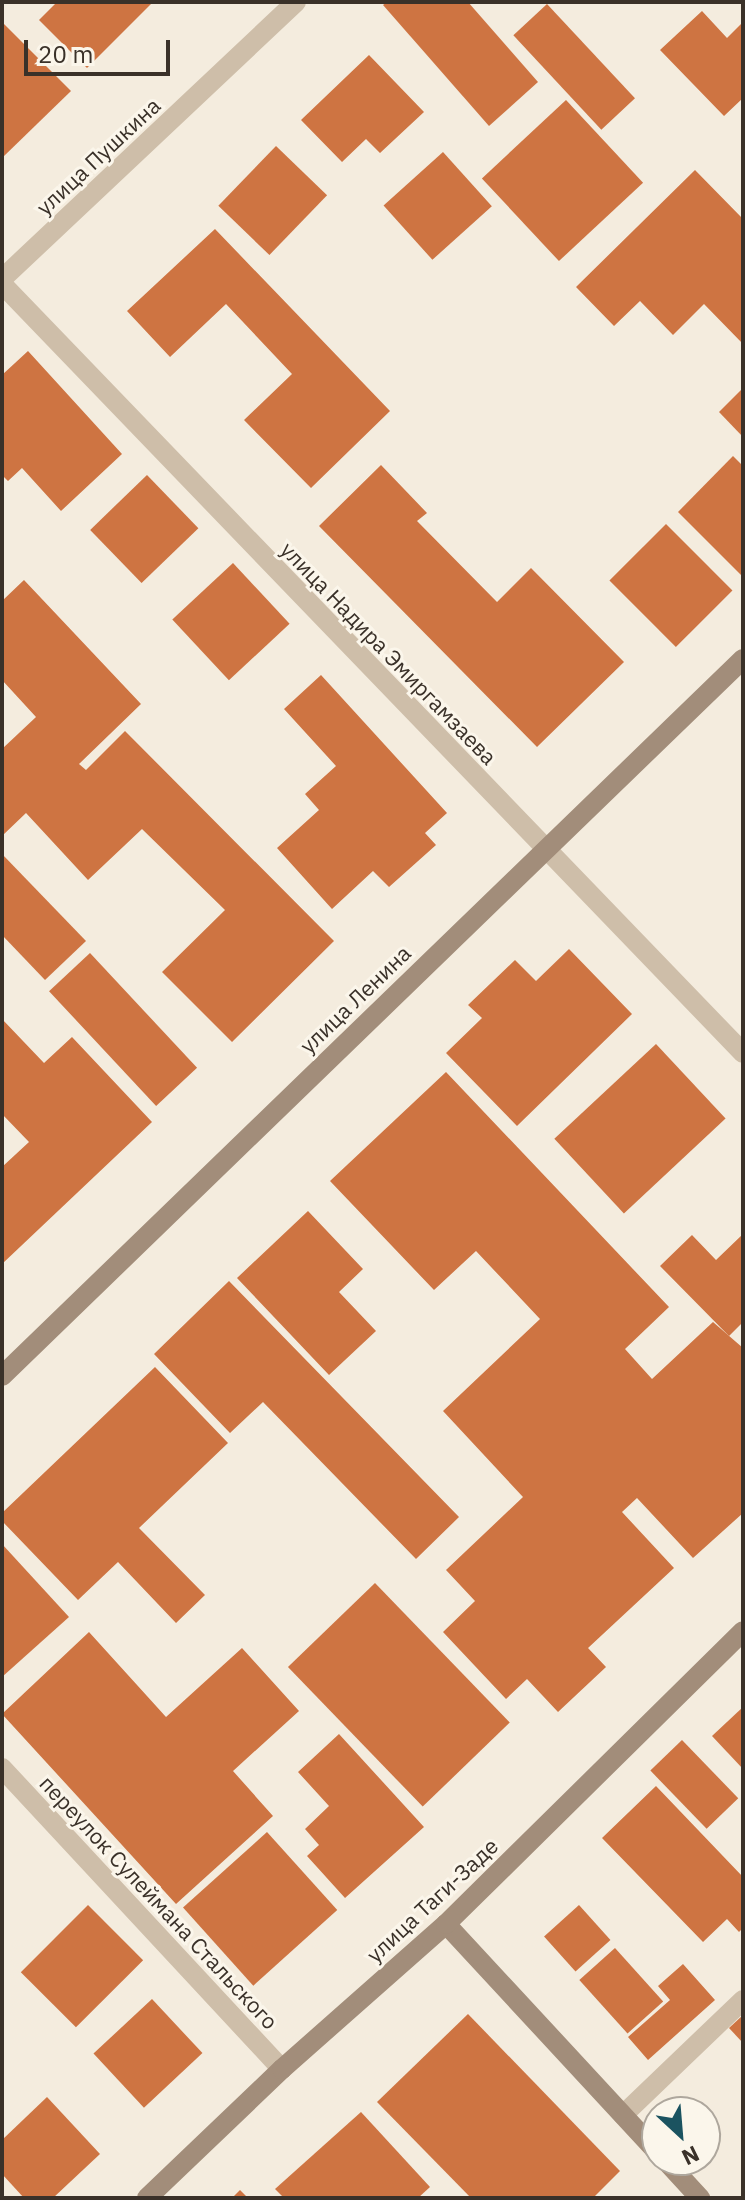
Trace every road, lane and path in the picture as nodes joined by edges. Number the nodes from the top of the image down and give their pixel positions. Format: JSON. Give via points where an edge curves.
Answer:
{"nodes":[{"id":1,"x":296,"y":2,"type":"edge"},
{"id":2,"x":2,"y":281,"type":"edge"},
{"id":3,"x":743,"y":659,"type":"edge"},
{"id":4,"x":544,"y":850,"type":"junction"},
{"id":5,"x":743,"y":1053,"type":"edge"},
{"id":6,"x":2,"y":1376,"type":"edge"},
{"id":7,"x":743,"y":1631,"type":"edge"},
{"id":8,"x":2,"y":1768,"type":"edge"},
{"id":9,"x":446,"y":1924,"type":"junction"},
{"id":10,"x":743,"y":2000,"type":"edge"},
{"id":11,"x":282,"y":2069,"type":"junction"},
{"id":12,"x":623,"y":2115,"type":"junction"},
{"id":13,"x":641,"y":2135,"type":"edge"},
{"id":14,"x":680,"y":2176,"type":"edge"},
{"id":15,"x":147,"y":2198,"type":"edge"},
{"id":16,"x":700,"y":2198,"type":"edge"}],
"edges":[{"from":1,"to":2,"type":"street","name":"улица Пушкина"},
{"from":2,"to":4,"type":"street","name":"улица Надира Эмиргамзаева"},
{"from":3,"to":4,"type":"street","name":"улица Ленина"},
{"from":4,"to":5,"type":"street","name":"улица Надира Эмиргамзаева"},
{"from":4,"to":6,"type":"street","name":"улица Ленина"},
{"from":7,"to":9,"type":"street","name":"улица Таги-Заде"},
{"from":8,"to":11,"type":"street","name":"переулок Сулеймана Стальского"},
{"from":9,"to":11,"type":"street","name":"улица Таги-Заде"},
{"from":9,"to":12,"type":"street"},
{"from":10,"to":12,"type":"street"},
{"from":11,"to":15,"type":"street","name":"улица Таги-Заде"},
{"from":12,"to":13,"type":"street"},
{"from":14,"to":16,"type":"street"}]}
